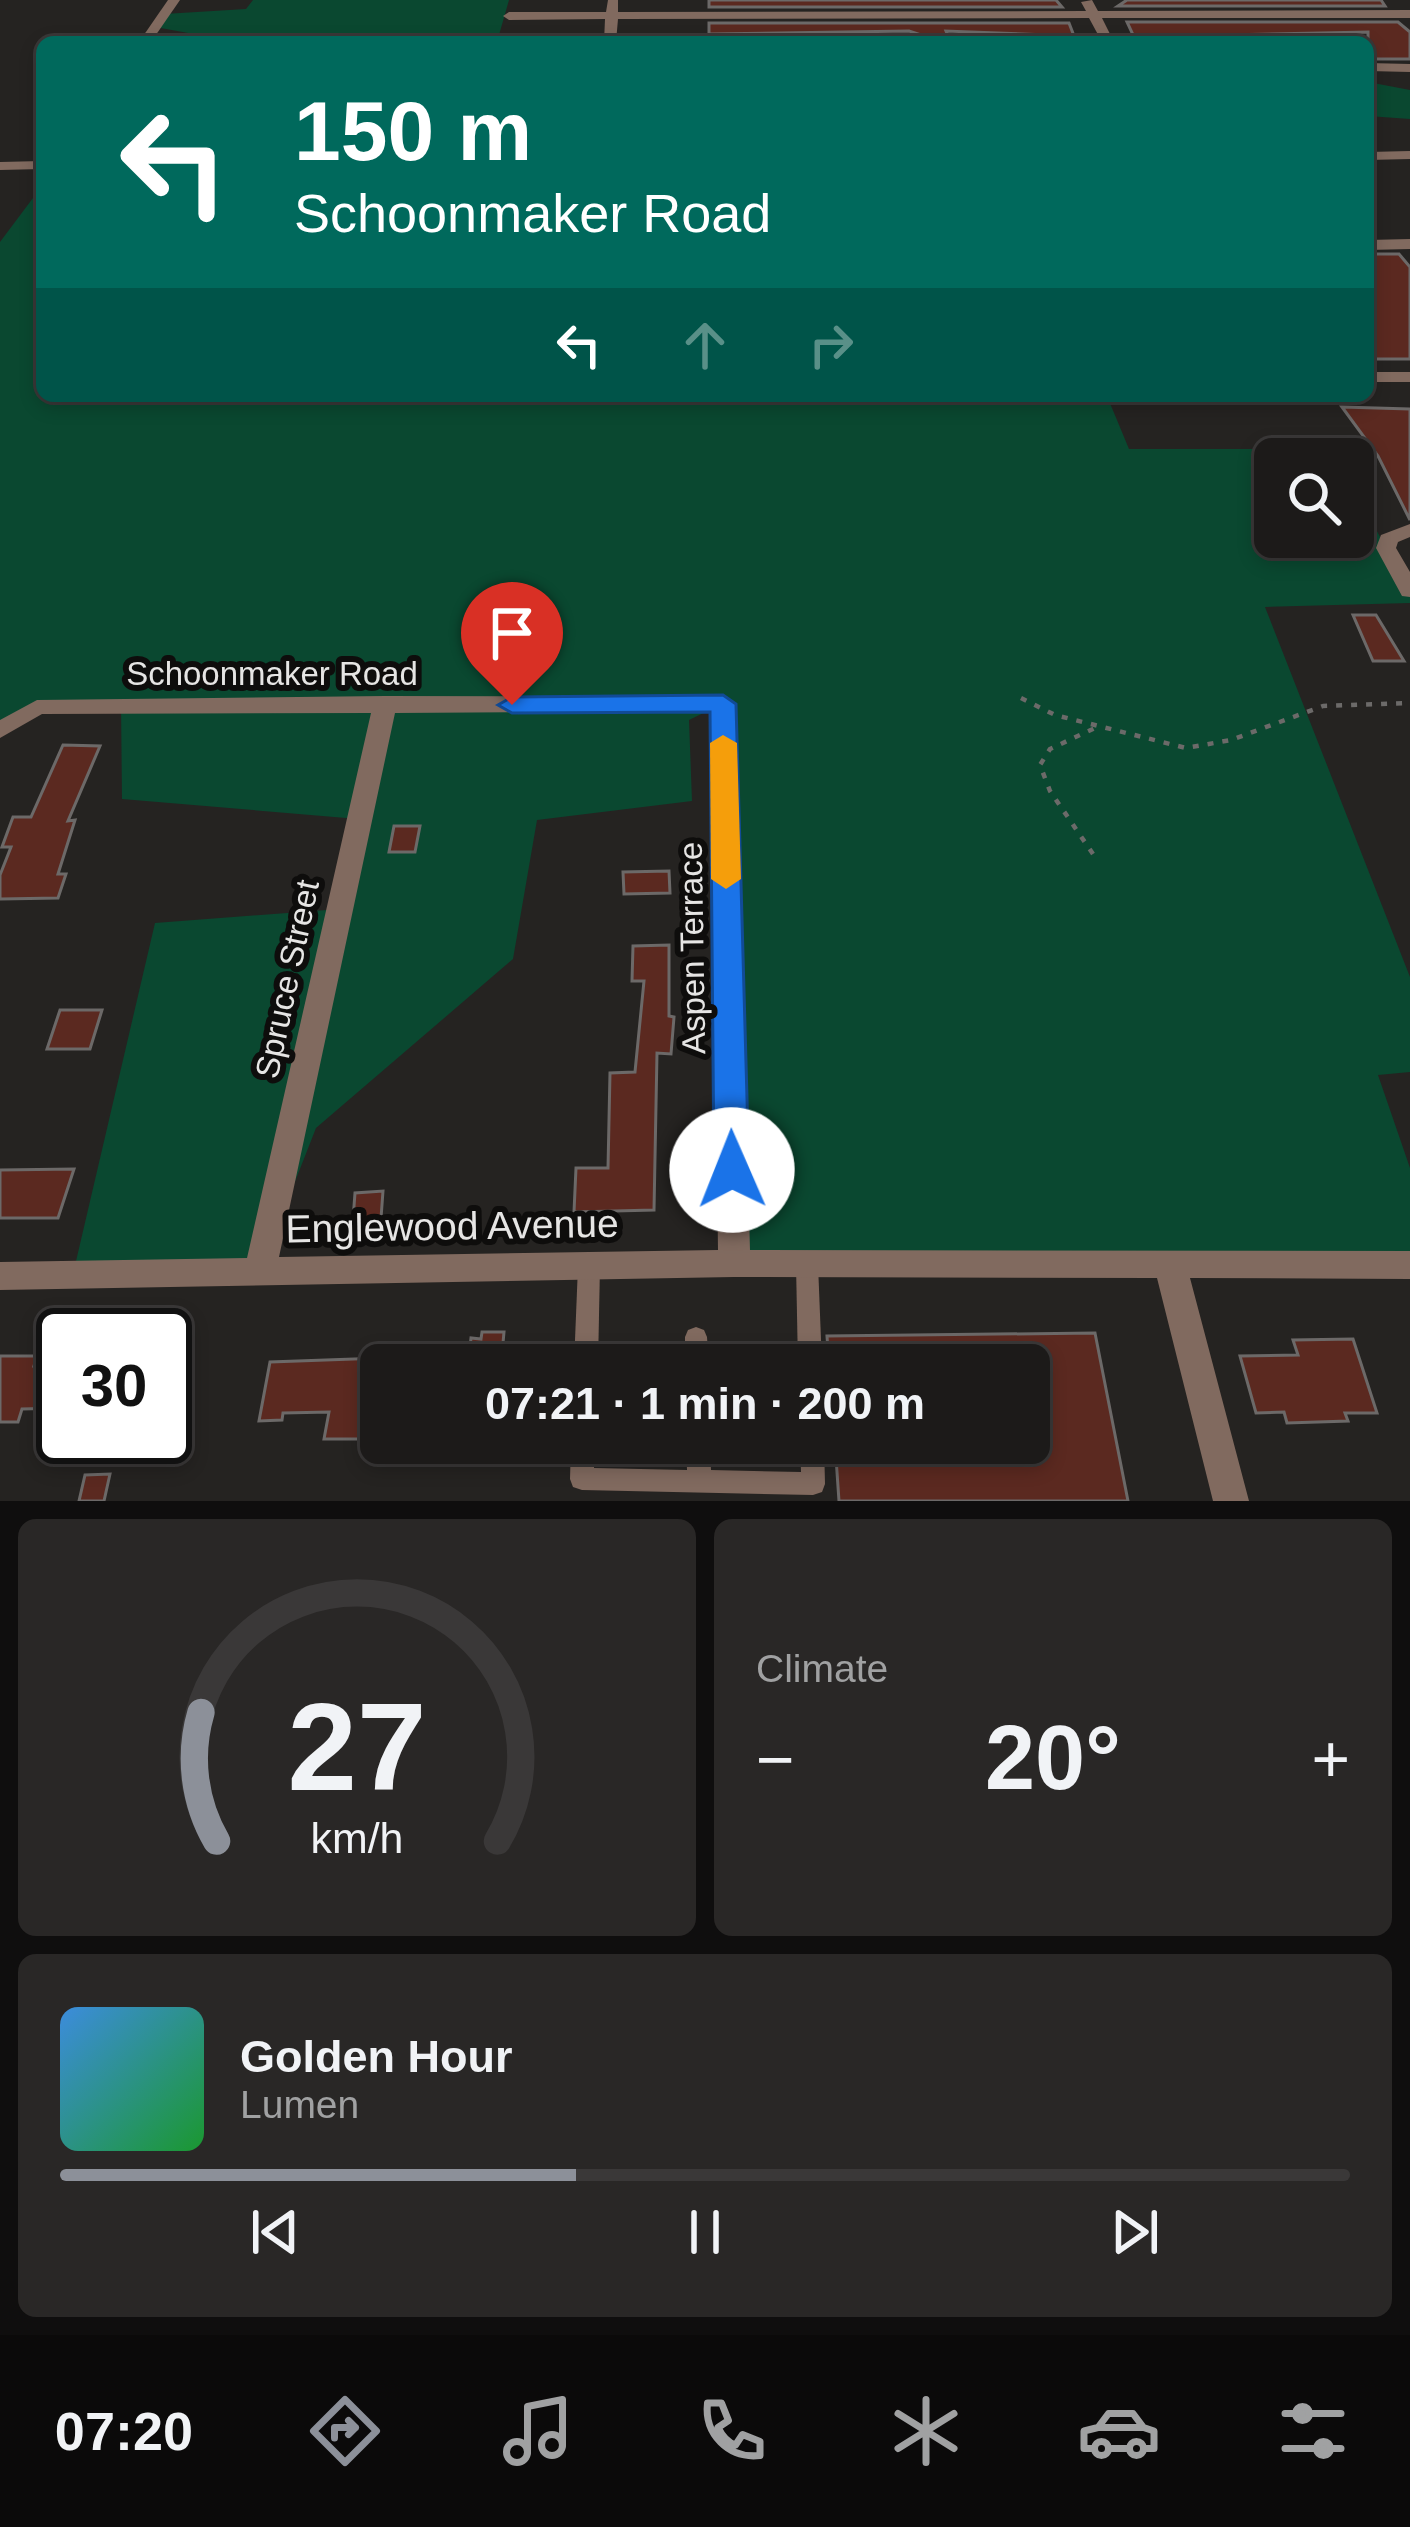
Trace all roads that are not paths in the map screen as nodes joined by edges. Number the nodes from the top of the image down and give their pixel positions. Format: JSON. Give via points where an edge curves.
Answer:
{"nodes":[{"id":1,"x":174,"y":0,"type":"edge"},
{"id":2,"x":1089,"y":7,"type":"edge"},
{"id":3,"x":613,"y":8,"type":"edge"},
{"id":4,"x":1410,"y":14,"type":"edge"},
{"id":5,"x":509,"y":16,"type":"dead end"},
{"id":6,"x":149,"y":36,"type":"edge"},
{"id":7,"x":1105,"y":36,"type":"edge"},
{"id":8,"x":1374,"y":67,"type":"edge"},
{"id":9,"x":1410,"y":68,"type":"edge"},
{"id":10,"x":1410,"y":155,"type":"edge"},
{"id":11,"x":1374,"y":156,"type":"edge"},
{"id":12,"x":36,"y":165,"type":"edge"},
{"id":13,"x":0,"y":166,"type":"edge"},
{"id":14,"x":1410,"y":244,"type":"edge"},
{"id":15,"x":1374,"y":245,"type":"edge"},
{"id":16,"x":1410,"y":376,"type":"edge"},
{"id":17,"x":1374,"y":377,"type":"edge"},
{"id":18,"x":1405,"y":531,"type":"edge"},
{"id":19,"x":1410,"y":591,"type":"edge"},
{"id":20,"x":385,"y":704,"type":"junction"},
{"id":21,"x":723,"y":704,"type":"joint"},
{"id":22,"x":0,"y":731,"type":"edge"},
{"id":23,"x":734,"y":1263,"type":"junction"},
{"id":24,"x":807,"y":1264,"type":"junction"},
{"id":25,"x":589,"y":1265,"type":"junction"},
{"id":26,"x":1410,"y":1265,"type":"edge"},
{"id":27,"x":1171,"y":1268,"type":"junction"},
{"id":28,"x":260,"y":1271,"type":"junction"},
{"id":29,"x":0,"y":1276,"type":"edge"},
{"id":30,"x":696,"y":1337,"type":"dead end"},
{"id":31,"x":587,"y":1344,"type":"edge"},
{"id":32,"x":696,"y":1344,"type":"edge"},
{"id":33,"x":809,"y":1344,"type":"edge"},
{"id":34,"x":582,"y":1464,"type":"edge"},
{"id":35,"x":699,"y":1464,"type":"edge"},
{"id":36,"x":813,"y":1464,"type":"edge"},
{"id":37,"x":699,"y":1482,"type":"junction"},
{"id":38,"x":1231,"y":1501,"type":"edge"}],
"edges":[{"from":1,"to":6,"type":"street"},
{"from":2,"to":3,"type":"street"},
{"from":2,"to":4,"type":"street"},
{"from":2,"to":7,"type":"street"},
{"from":3,"to":5,"type":"street"},
{"from":8,"to":9,"type":"street"},
{"from":10,"to":11,"type":"street"},
{"from":12,"to":13,"type":"street"},
{"from":14,"to":15,"type":"street"},
{"from":16,"to":17,"type":"street"},
{"from":18,"to":19,"type":"street","via":[[1386,548]]},
{"from":20,"to":21,"type":"street","name":"Schoonmaker Road"},
{"from":20,"to":22,"type":"street","name":"Schoonmaker Road","via":[[37,707]]},
{"from":20,"to":28,"type":"street","name":"Spruce Street"},
{"from":21,"to":23,"type":"street","name":"Aspen Terrace"},
{"from":23,"to":24,"type":"street","name":"Englewood Avenue"},
{"from":23,"to":25,"type":"street","name":"Englewood Avenue"},
{"from":24,"to":27,"type":"street","name":"Englewood Avenue"},
{"from":24,"to":33,"type":"lane"},
{"from":25,"to":28,"type":"street","name":"Englewood Avenue"},
{"from":25,"to":31,"type":"lane"},
{"from":26,"to":27,"type":"street","name":"Englewood Avenue"},
{"from":27,"to":38,"type":"street"},
{"from":28,"to":29,"type":"street","name":"Englewood Avenue"},
{"from":30,"to":32,"type":"lane"},
{"from":34,"to":37,"type":"lane","via":[[582,1479]]},
{"from":35,"to":37,"type":"lane"},
{"from":36,"to":37,"type":"lane","via":[[813,1484]]}]}
